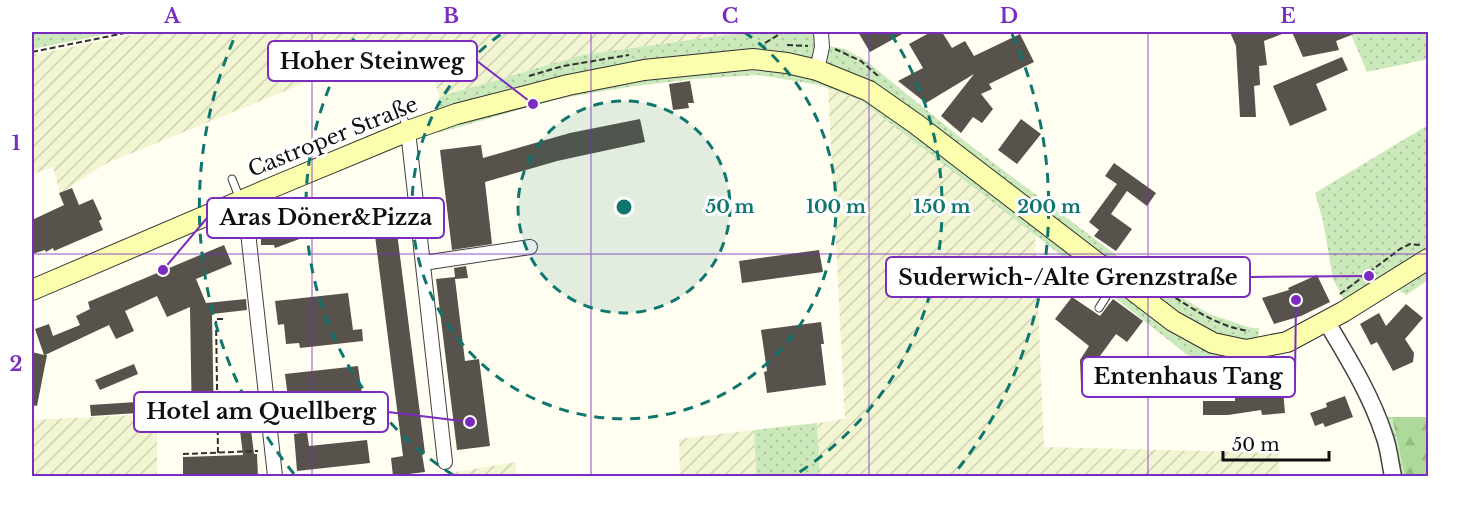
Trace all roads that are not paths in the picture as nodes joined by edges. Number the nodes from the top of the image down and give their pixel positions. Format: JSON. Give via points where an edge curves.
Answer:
{"nodes":[{"id":1,"x":821,"y":32,"type":"edge"},
{"id":2,"x":817,"y":70,"type":"junction"},
{"id":3,"x":400,"y":109,"type":"dead end"},
{"id":4,"x":408,"y":131,"type":"junction"},
{"id":5,"x":232,"y":179,"type":"dead end"},
{"id":6,"x":241,"y":201,"type":"junction"},
{"id":7,"x":530,"y":247,"type":"dead end"},
{"id":8,"x":1428,"y":259,"type":"edge"},
{"id":9,"x":423,"y":263,"type":"junction"},
{"id":10,"x":1117,"y":279,"type":"junction"},
{"id":11,"x":32,"y":290,"type":"edge"},
{"id":12,"x":1099,"y":308,"type":"dead end"},
{"id":13,"x":1326,"y":321,"type":"junction"},
{"id":14,"x":1239,"y":348,"type":"junction"},
{"id":15,"x":1129,"y":386,"type":"dead end"},
{"id":16,"x":445,"y":462,"type":"dead end"},
{"id":17,"x":275,"y":476,"type":"edge"},
{"id":18,"x":1393,"y":477,"type":"edge"}],
"edges":[{"from":1,"to":2,"type":"street"},
{"from":2,"to":4,"type":"main road","name":"Castroper Straße","via":[[753,59],[644,70],[568,85],[456,114]]},
{"from":2,"to":10,"type":"main road","name":"Castroper Straße","via":[[870,91]]},
{"from":3,"to":4,"type":"lane"},
{"from":4,"to":6,"type":"main road","name":"Castroper Straße"},
{"from":4,"to":9,"type":"street"},
{"from":5,"to":6,"type":"lane"},
{"from":6,"to":11,"type":"main road","name":"Castroper Straße"},
{"from":6,"to":17,"type":"street","via":[[246,214]]},
{"from":7,"to":9,"type":"street"},
{"from":8,"to":13,"type":"main road","name":"Castroper Straße"},
{"from":9,"to":16,"type":"street"},
{"from":10,"to":12,"type":"lane"},
{"from":10,"to":14,"type":"main road","name":"Castroper Straße","via":[[1173,321],[1213,343]]},
{"from":13,"to":14,"type":"main road","name":"Castroper Straße","via":[[1287,342]]},
{"from":13,"to":18,"type":"street","via":[[1372,405]]},
{"from":14,"to":15,"type":"lane","via":[[1224,379]]}]}
